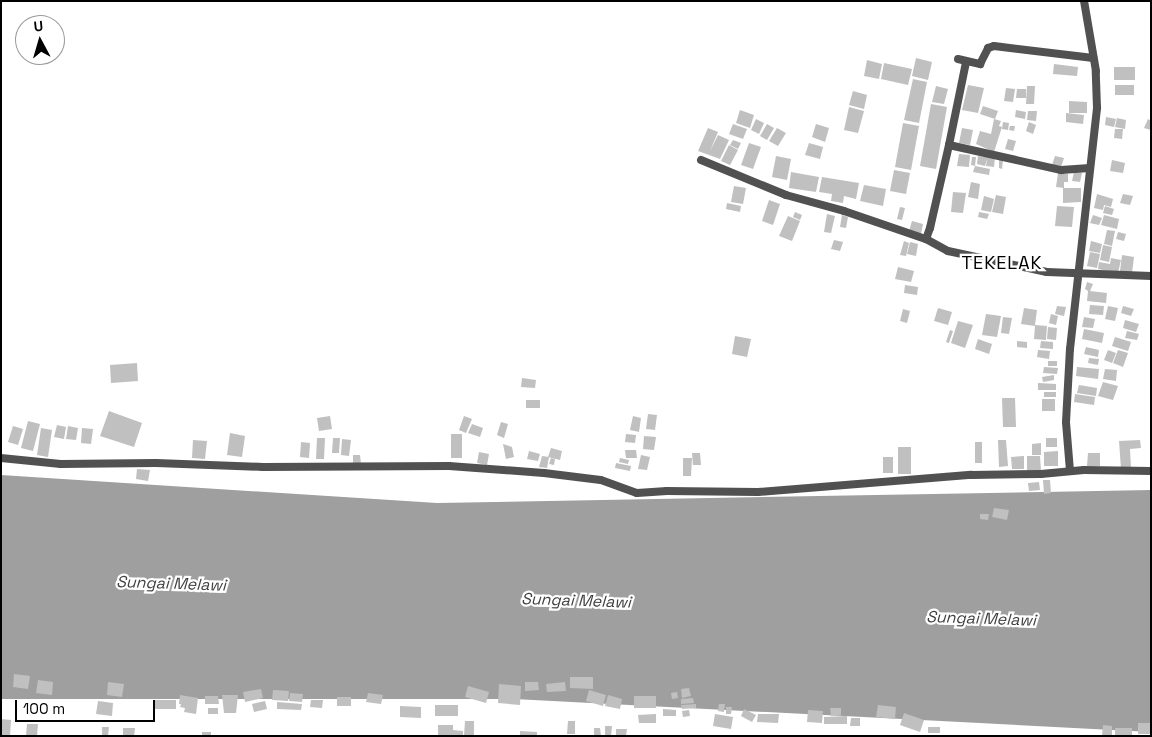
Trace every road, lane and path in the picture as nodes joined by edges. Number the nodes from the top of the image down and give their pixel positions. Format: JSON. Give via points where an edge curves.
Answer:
{"nodes":[{"id":1,"x":1084,"y":1,"type":"edge"},
{"id":2,"x":1093,"y":58,"type":"junction"},
{"id":3,"x":949,"y":145,"type":"junction"},
{"id":4,"x":701,"y":160,"type":"dead end"},
{"id":5,"x":1090,"y":168,"type":"junction"},
{"id":6,"x":926,"y":239,"type":"junction"},
{"id":7,"x":1079,"y":273,"type":"junction"},
{"id":8,"x":1151,"y":276,"type":"edge"},
{"id":9,"x":1,"y":458,"type":"edge"},
{"id":10,"x":1070,"y":471,"type":"junction"},
{"id":11,"x":1151,"y":471,"type":"edge"}],
"edges":[{"from":1,"to":2,"type":"street"},
{"from":2,"to":3,"type":"street","via":[[991,46],[981,63],[962,60]]},
{"from":2,"to":5,"type":"street","via":[[1096,108]]},
{"from":3,"to":5,"type":"street","via":[[1061,170]]},
{"from":3,"to":6,"type":"street"},
{"from":4,"to":6,"type":"street","via":[[786,196],[844,211]]},
{"from":5,"to":7,"type":"street"},
{"from":6,"to":7,"type":"street","via":[[948,251],[1047,272]]},
{"from":7,"to":8,"type":"street"},
{"from":7,"to":10,"type":"street","via":[[1066,422]]},
{"from":9,"to":10,"type":"street","via":[[61,464],[449,466],[601,480],[637,493],[758,492],[971,475]]},
{"from":10,"to":11,"type":"street"}]}
